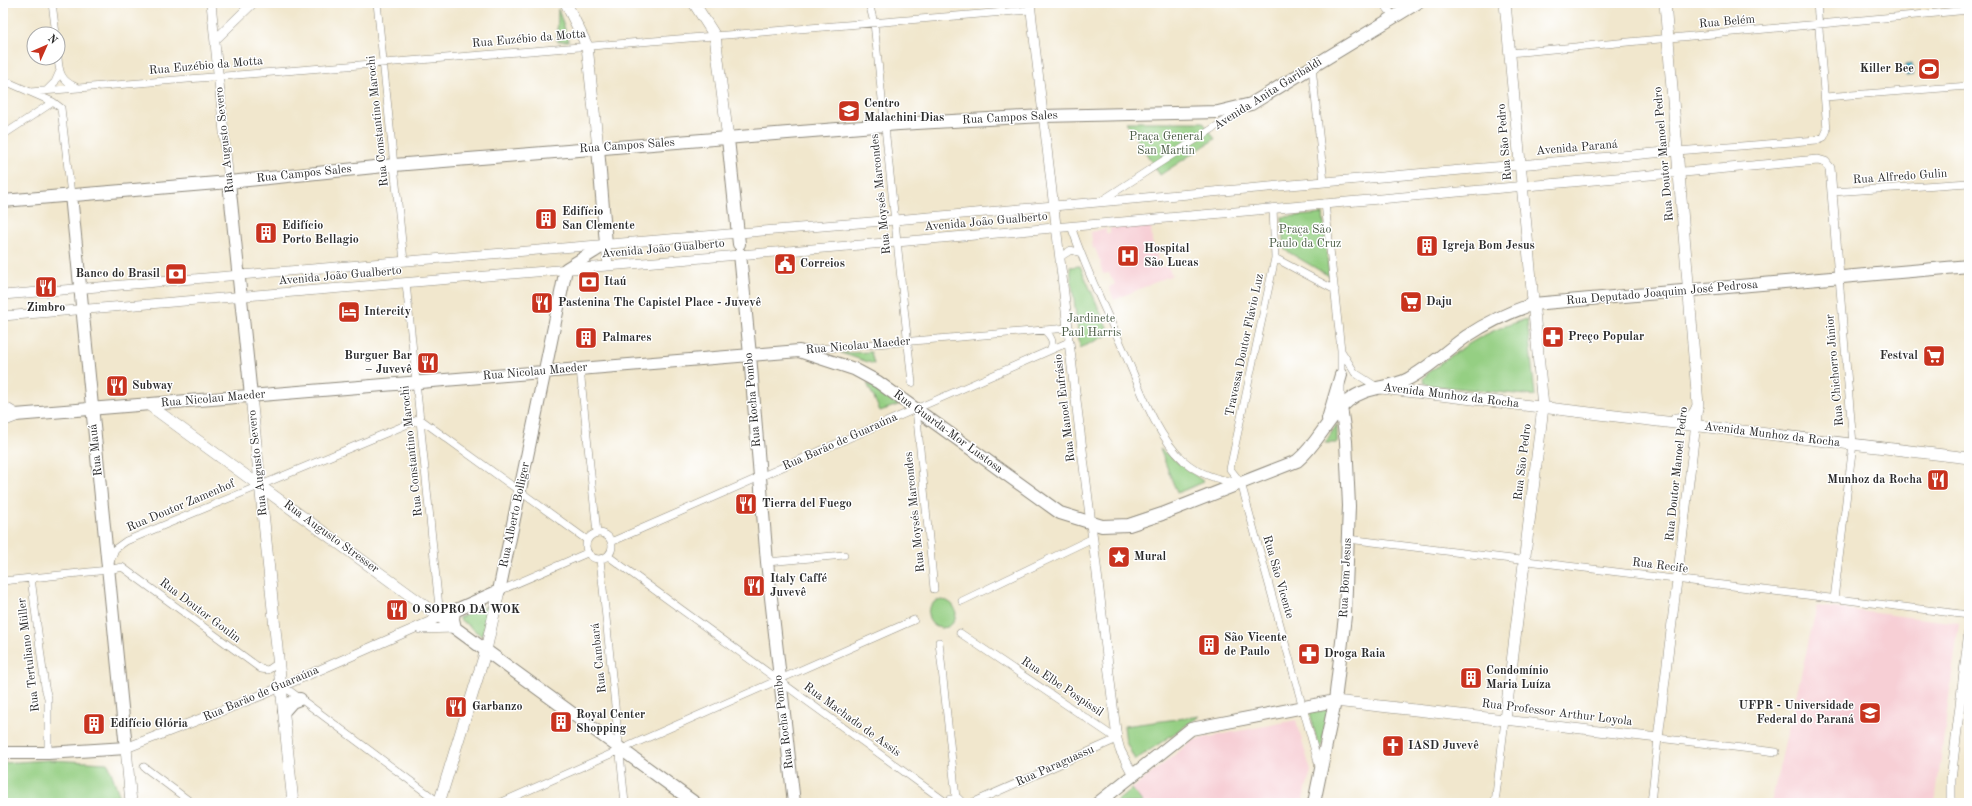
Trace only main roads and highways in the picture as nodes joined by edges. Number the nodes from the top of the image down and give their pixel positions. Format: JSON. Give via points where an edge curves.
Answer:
{"nodes":[{"id":1,"x":566,"y":3,"type":"edge"},
{"id":2,"x":694,"y":3,"type":"edge"},
{"id":3,"x":1417,"y":3,"type":"edge"},
{"id":4,"x":1505,"y":3,"type":"edge"},
{"id":5,"x":1665,"y":3,"type":"edge"},
{"id":6,"x":1251,"y":104,"type":"joint"},
{"id":7,"x":728,"y":139,"type":"junction"},
{"id":8,"x":598,"y":148,"type":"junction"},
{"id":9,"x":229,"y":182,"type":"junction"},
{"id":10,"x":71,"y":195,"type":"junction"},
{"id":11,"x":3,"y":201,"type":"edge"},
{"id":12,"x":1969,"y":266,"type":"edge"},
{"id":13,"x":1689,"y":290,"type":"junction"},
{"id":14,"x":1533,"y":304,"type":"junction"},
{"id":15,"x":799,"y":351,"type":"joint"},
{"id":16,"x":750,"y":355,"type":"junction"},
{"id":17,"x":545,"y":372,"type":"junction"},
{"id":18,"x":1341,"y":375,"type":"road end"},
{"id":19,"x":1377,"y":387,"type":"junction"},
{"id":20,"x":251,"y":396,"type":"junction"},
{"id":21,"x":149,"y":405,"type":"junction"},
{"id":22,"x":1341,"y":407,"type":"junction"},
{"id":23,"x":1543,"y":407,"type":"junction"},
{"id":24,"x":92,"y":409,"type":"junction"},
{"id":25,"x":3,"y":416,"type":"edge"},
{"id":26,"x":1643,"y":419,"type":"junction"},
{"id":27,"x":1324,"y":428,"type":"junction"},
{"id":28,"x":1969,"y":458,"type":"edge"},
{"id":29,"x":1240,"y":483,"type":"joint"},
{"id":30,"x":260,"y":485,"type":"junction"},
{"id":31,"x":499,"y":591,"type":"junction"},
{"id":32,"x":486,"y":597,"type":"junction"},
{"id":33,"x":494,"y":612,"type":"junction"},
{"id":34,"x":455,"y":628,"type":"junction"},
{"id":35,"x":486,"y":650,"type":"junction"},
{"id":36,"x":300,"y":699,"type":"road end"},
{"id":37,"x":1335,"y":700,"type":"junction"},
{"id":38,"x":284,"y":711,"type":"junction"},
{"id":39,"x":1505,"y":720,"type":"joint"},
{"id":40,"x":126,"y":748,"type":"junction"},
{"id":41,"x":3,"y":753,"type":"edge"},
{"id":42,"x":131,"y":803,"type":"edge"},
{"id":43,"x":293,"y":803,"type":"edge"},
{"id":44,"x":439,"y":803,"type":"edge"},
{"id":45,"x":695,"y":803,"type":"edge"},
{"id":46,"x":794,"y":803,"type":"edge"},
{"id":47,"x":1098,"y":803,"type":"edge"},
{"id":48,"x":1314,"y":803,"type":"edge"}],
"edges":[{"from":1,"to":8,"type":"main road","via":[[586,46]]},
{"from":2,"to":7,"type":"main road","name":"Rua Rocha Pombo","via":[[715,36]]},
{"from":3,"to":6,"type":"main road","name":"Avenida Anita Garibaldi"},
{"from":4,"to":14,"type":"main road","name":"Rua São Pedro"},
{"from":5,"to":13,"type":"main road","name":"Rua Doutor Manoel Pedro"},
{"from":6,"to":7,"type":"main road","name":"Rua Campos Sales","via":[[1206,113],[1043,116],[885,125]]},
{"from":7,"to":8,"type":"main road","name":"Rua Campos Sales"},
{"from":7,"to":16,"type":"main road","name":"Rua Rocha Pombo"},
{"from":8,"to":9,"type":"main road","name":"Rua Campos Sales"},
{"from":8,"to":17,"type":"main road","name":"Rua Alberto Bolliger","via":[[606,244],[566,269]]},
{"from":9,"to":10,"type":"main road","name":"Rua Campos Sales"},
{"from":9,"to":20,"type":"main road","name":"Rua Augusto Severo"},
{"from":10,"to":11,"type":"main road","name":"Rua Campos Sales"},
{"from":10,"to":24,"type":"main road","name":"Rua Mauá"},
{"from":12,"to":13,"type":"main road","name":"Rua Deputado Joaquim José Pedrosa"},
{"from":13,"to":14,"type":"main road","name":"Rua Deputado Joaquim José Pedrosa"},
{"from":13,"to":26,"type":"main road","name":"Rua Doutor Manoel Pedro","via":[[1698,405],[1694,415],[1686,418]]},
{"from":14,"to":19,"type":"main road","name":"Rua Deputado Joaquim José Pedrosa","via":[[1480,327],[1407,379],[1390,386]]},
{"from":14,"to":23,"type":"main road","name":"Rua São Pedro"},
{"from":15,"to":16,"type":"main road","name":"Rua Nicolau Maeder"},
{"from":15,"to":29,"type":"main road","name":"Rua Guarda-Mor Lustosa","via":[[854,369],[892,391],[1051,508],[1091,524],[1113,526],[1137,523]]},
{"from":16,"to":17,"type":"main road","name":"Rua Nicolau Maeder"},
{"from":16,"to":46,"type":"main road","name":"Rua Rocha Pombo","via":[[766,562]]},
{"from":17,"to":20,"type":"main road","name":"Rua Nicolau Maeder"},
{"from":17,"to":31,"type":"main road","name":"Rua Alberto Bolliger"},
{"from":18,"to":27,"type":"main road"},
{"from":19,"to":22,"type":"main road","name":"Avenida Munhoz da Rocha","via":[[1355,396]]},
{"from":19,"to":23,"type":"main road","name":"Avenida Munhoz da Rocha"},
{"from":20,"to":21,"type":"main road","name":"Rua Nicolau Maeder"},
{"from":20,"to":30,"type":"main road","name":"Rua Augusto Severo"},
{"from":21,"to":24,"type":"main road","name":"Rua Nicolau Maeder"},
{"from":21,"to":30,"type":"main road","name":"Rua Augusto Stresser"},
{"from":22,"to":27,"type":"main road","name":"Avenida Munhoz da Rocha"},
{"from":22,"to":37,"type":"main road","name":"Rua Bom Jesus","via":[[1346,441],[1348,539],[1345,616]]},
{"from":23,"to":26,"type":"main road","name":"Avenida Munhoz da Rocha"},
{"from":23,"to":39,"type":"main road","name":"Rua São Pedro"},
{"from":24,"to":25,"type":"main road","name":"Rua Nicolau Maeder"},
{"from":24,"to":40,"type":"main road","name":"Rua Mauá"},
{"from":26,"to":28,"type":"main road","name":"Avenida Munhoz da Rocha"},
{"from":27,"to":29,"type":"main road","name":"Avenida Munhoz da Rocha","via":[[1310,449],[1297,461]]},
{"from":30,"to":34,"type":"main road","name":"Rua Augusto Stresser"},
{"from":30,"to":38,"type":"main road","name":"Rua Augusto Severo"},
{"from":31,"to":32,"type":"main road","name":"Rua Barão de Guaraúna"},
{"from":31,"to":33,"type":"main road","name":"Rua Alberto Bolliger"},
{"from":32,"to":33,"type":"main road","via":[[492,602]]},
{"from":32,"to":34,"type":"main road","name":"Rua Barão de Guaraúna","via":[[454,611]]},
{"from":33,"to":35,"type":"main road","name":"Rua Alberto Bolliger"},
{"from":34,"to":35,"type":"main road","name":"Rua Augusto Stresser"},
{"from":35,"to":44,"type":"main road","name":"Rua Alberto Bolliger"},
{"from":35,"to":45,"type":"main road","name":"Rua Augusto Stresser"},
{"from":36,"to":38,"type":"main road","via":[[292,702]]},
{"from":37,"to":39,"type":"main road","name":"Rua Professor Arthur Loyola"},
{"from":37,"to":47,"type":"main road","via":[[1191,728]]},
{"from":37,"to":48,"type":"main road","name":"Rua Bom Jesus"},
{"from":38,"to":43,"type":"main road","name":"Rua Augusto Severo"},
{"from":40,"to":41,"type":"main road","via":[[48,754]]},
{"from":40,"to":42,"type":"main road","name":"Rua Mauá"}]}
